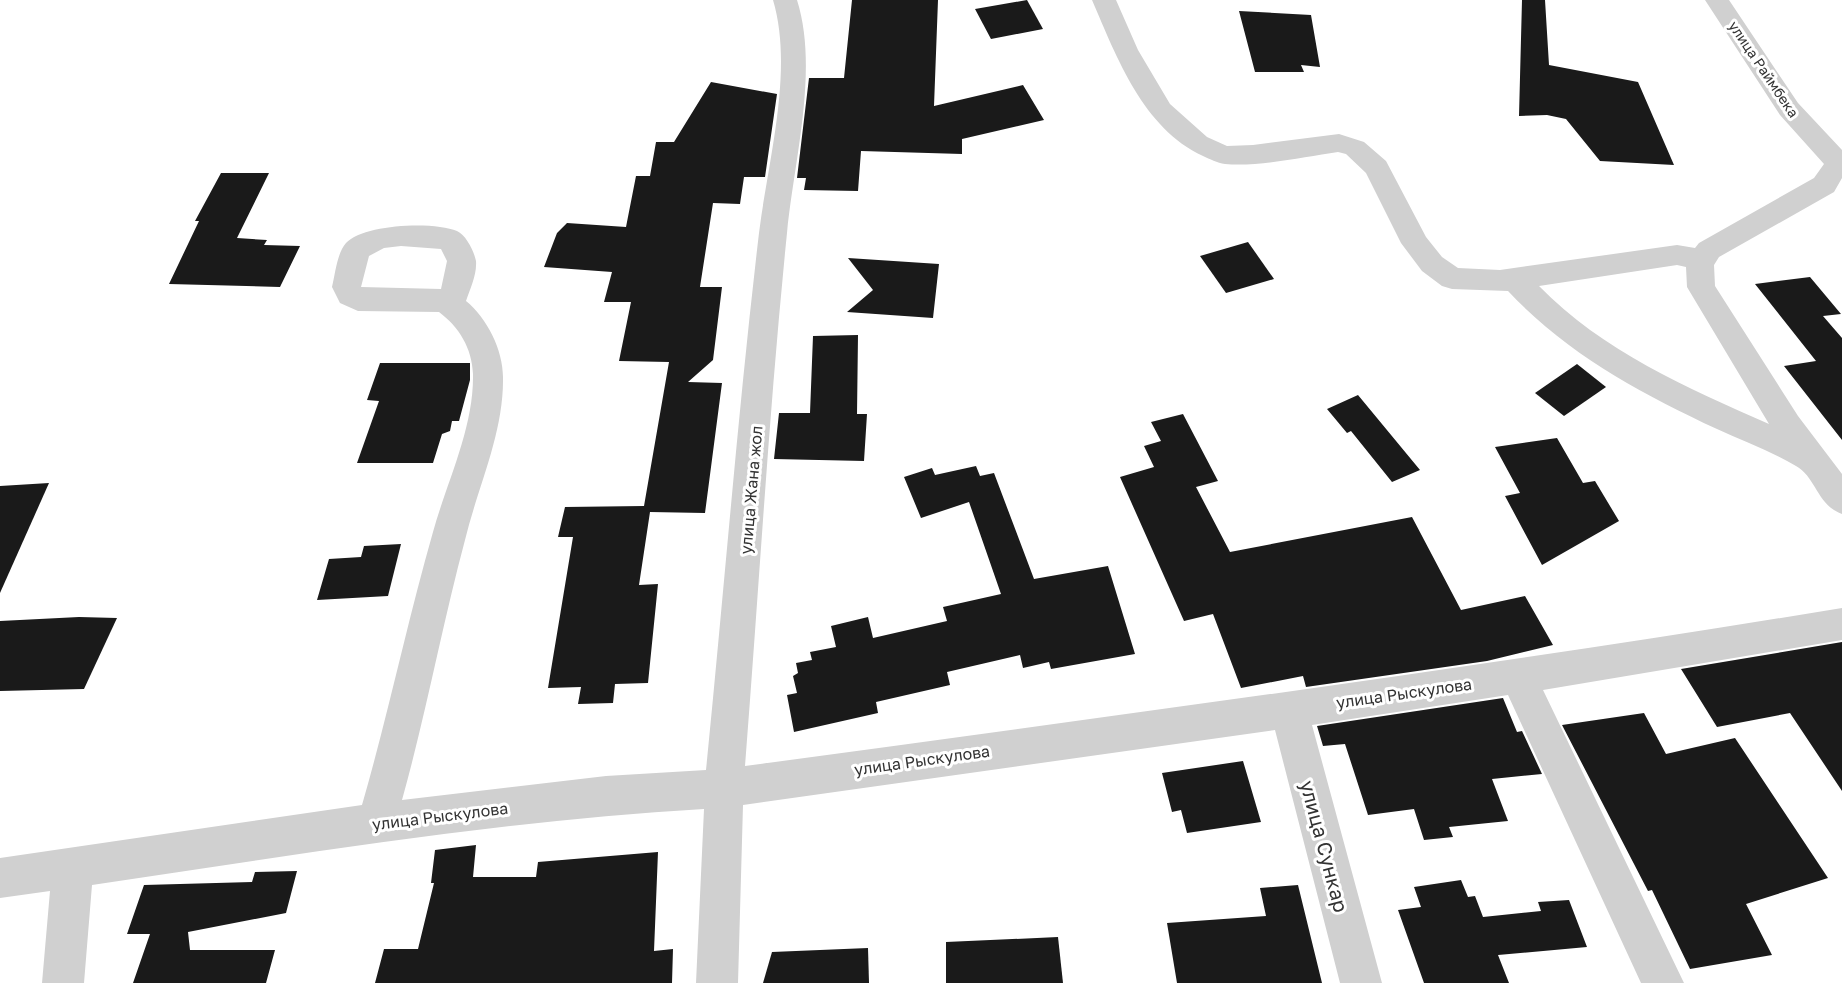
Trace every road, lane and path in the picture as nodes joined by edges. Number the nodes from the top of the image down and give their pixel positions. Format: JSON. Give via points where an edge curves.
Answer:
{"nodes":[{"id":1,"x":784,"y":0,"type":"edge"},
{"id":2,"x":1104,"y":0,"type":"edge"},
{"id":3,"x":1718,"y":0,"type":"edge"},
{"id":4,"x":1840,"y":165,"type":"edge"},
{"id":5,"x":1702,"y":260,"type":"junction"},
{"id":6,"x":1514,"y":278,"type":"junction"},
{"id":7,"x":451,"y":303,"type":"dead end"},
{"id":8,"x":1811,"y":457,"type":"junction"},
{"id":9,"x":1842,"y":500,"type":"edge"},
{"id":10,"x":1842,"y":624,"type":"edge"},
{"id":11,"x":1518,"y":677,"type":"junction"},
{"id":12,"x":1289,"y":710,"type":"junction"},
{"id":13,"x":724,"y":788,"type":"junction"},
{"id":14,"x":376,"y":824,"type":"junction"},
{"id":15,"x":73,"y":866,"type":"junction"},
{"id":16,"x":0,"y":878,"type":"edge"},
{"id":17,"x":63,"y":983,"type":"edge"},
{"id":18,"x":717,"y":983,"type":"edge"},
{"id":19,"x":1361,"y":983,"type":"edge"},
{"id":20,"x":1663,"y":983,"type":"edge"}],
"edges":[{"from":1,"to":13,"type":"street","name":"улица Жана жол","via":[[792,23],[794,72],[772,232]]},
{"from":2,"to":6,"type":"street","via":[[1126,50],[1160,110],[1198,143],[1224,154],[1339,143],[1355,148],[1377,168],[1415,243],[1432,264],[1452,278]]},
{"from":3,"to":4,"type":"street","name":"улица Раймбека","via":[[1789,109]]},
{"from":4,"to":5,"type":"street","via":[[1824,185],[1750,225],[1710,250]]},
{"from":5,"to":6,"type":"street","via":[[1677,255]]},
{"from":5,"to":8,"type":"street","via":[[1701,287]]},
{"from":6,"to":8,"type":"street","via":[[1531,299],[1574,334],[1635,373]]},
{"from":7,"to":14,"type":"street","via":[[480,341],[489,374],[484,416],[450,531]]},
{"from":8,"to":9,"type":"street"},
{"from":10,"to":11,"type":"street","name":"улица Рыскулова"},
{"from":11,"to":12,"type":"street","name":"улица Рыскулова"},
{"from":11,"to":20,"type":"street"},
{"from":12,"to":13,"type":"street","name":"улица Рыскулова"},
{"from":12,"to":19,"type":"street","name":"улица Сункар"},
{"from":13,"to":14,"type":"street","name":"улица Рыскулова","via":[[606,795]]},
{"from":13,"to":18,"type":"street","name":"улица Жана жол"},
{"from":14,"to":15,"type":"street","name":"улица Рыскулова"},
{"from":15,"to":16,"type":"street","name":"улица Рыскулова"},
{"from":15,"to":17,"type":"street"}]}
